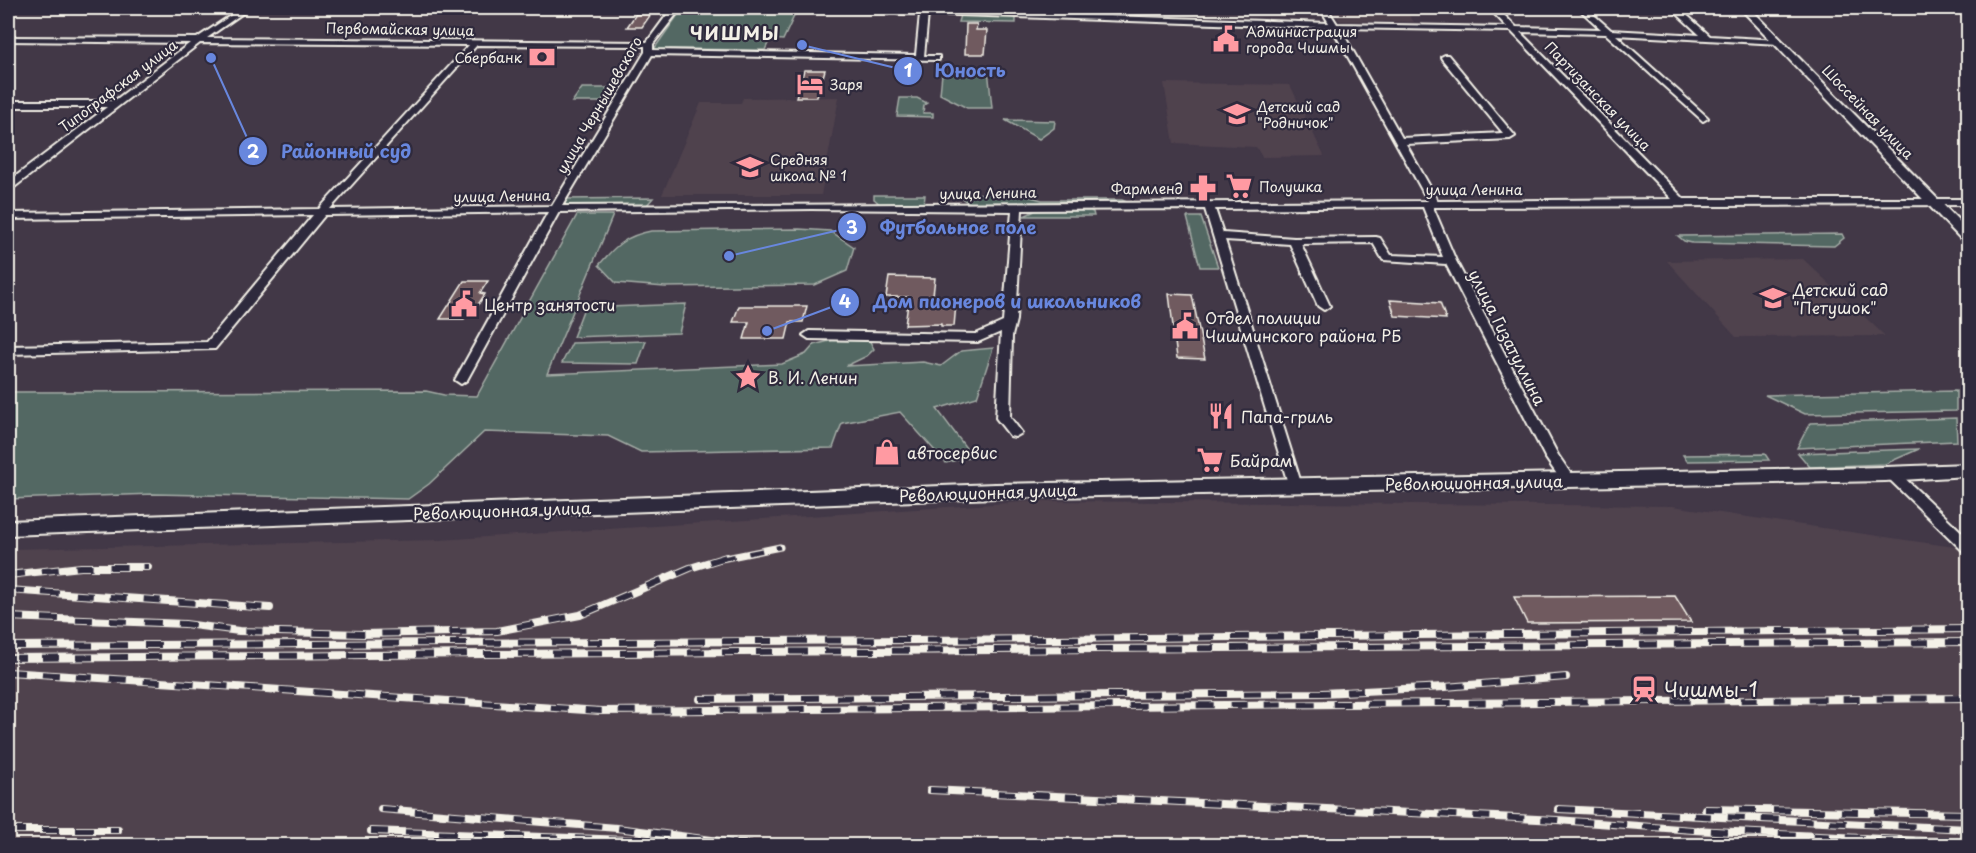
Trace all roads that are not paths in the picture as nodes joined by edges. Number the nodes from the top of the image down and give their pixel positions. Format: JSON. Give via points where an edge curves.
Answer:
{"nodes":[{"id":1,"x":246,"y":8,"type":"edge"},
{"id":2,"x":681,"y":8,"type":"edge"},
{"id":3,"x":817,"y":8,"type":"edge"},
{"id":4,"x":1324,"y":8,"type":"edge"},
{"id":5,"x":1493,"y":8,"type":"edge"},
{"id":6,"x":1582,"y":8,"type":"edge"},
{"id":7,"x":1675,"y":8,"type":"edge"},
{"id":8,"x":1745,"y":8,"type":"edge"},
{"id":9,"x":921,"y":9,"type":"edge"},
{"id":10,"x":1334,"y":26,"type":"junction"},
{"id":11,"x":1513,"y":29,"type":"junction"},
{"id":12,"x":1610,"y":33,"type":"junction"},
{"id":13,"x":1708,"y":38,"type":"junction"},
{"id":14,"x":8,"y":39,"type":"edge"},
{"id":15,"x":199,"y":40,"type":"junction"},
{"id":16,"x":1779,"y":42,"type":"junction"},
{"id":17,"x":474,"y":44,"type":"junction"},
{"id":18,"x":649,"y":48,"type":"junction"},
{"id":19,"x":1444,"y":57,"type":"dead end"},
{"id":20,"x":920,"y":58,"type":"junction"},
{"id":21,"x":936,"y":58,"type":"dead end"},
{"id":22,"x":8,"y":104,"type":"edge"},
{"id":23,"x":116,"y":104,"type":"junction"},
{"id":24,"x":1703,"y":118,"type":"dead end"},
{"id":25,"x":1399,"y":141,"type":"junction"},
{"id":26,"x":8,"y":187,"type":"edge"},
{"id":27,"x":1932,"y":201,"type":"junction"},
{"id":28,"x":1968,"y":202,"type":"edge"},
{"id":29,"x":1431,"y":204,"type":"junction"},
{"id":30,"x":1683,"y":204,"type":"junction"},
{"id":31,"x":1209,"y":205,"type":"junction"},
{"id":32,"x":1017,"y":208,"type":"junction"},
{"id":33,"x":555,"y":210,"type":"junction"},
{"id":34,"x":321,"y":212,"type":"junction"},
{"id":35,"x":8,"y":216,"type":"edge"},
{"id":36,"x":1219,"y":236,"type":"junction"},
{"id":37,"x":1968,"y":238,"type":"edge"},
{"id":38,"x":1294,"y":241,"type":"junction"},
{"id":39,"x":1450,"y":261,"type":"junction"},
{"id":40,"x":1324,"y":306,"type":"dead end"},
{"id":41,"x":1009,"y":324,"type":"junction"},
{"id":42,"x":810,"y":334,"type":"dead end"},
{"id":43,"x":8,"y":350,"type":"edge"},
{"id":44,"x":461,"y":380,"type":"dead end"},
{"id":45,"x":1015,"y":433,"type":"dead end"},
{"id":46,"x":1968,"y":470,"type":"edge"},
{"id":47,"x":1892,"y":474,"type":"junction"},
{"id":48,"x":1568,"y":480,"type":"junction"},
{"id":49,"x":1295,"y":486,"type":"junction"},
{"id":50,"x":8,"y":528,"type":"edge"},
{"id":51,"x":1968,"y":547,"type":"edge"}],
"edges":[{"from":1,"to":15,"type":"street","name":"Типографская улица"},
{"from":2,"to":18,"type":"street","name":"улица Чернышевского","via":[[675,10]]},
{"from":3,"to":9,"type":"street"},
{"from":4,"to":10,"type":"street","name":"улица Гизатуллина"},
{"from":5,"to":11,"type":"street","name":"Партизанская улица"},
{"from":6,"to":12,"type":"street"},
{"from":7,"to":13,"type":"street"},
{"from":8,"to":16,"type":"main road","name":"Шоссейная улица"},
{"from":9,"to":10,"type":"street","via":[[1187,16]]},
{"from":9,"to":20,"type":"street","via":[[925,18]]},
{"from":10,"to":11,"type":"street"},
{"from":10,"to":25,"type":"street","name":"улица Гизатуллина"},
{"from":11,"to":12,"type":"street"},
{"from":11,"to":30,"type":"street","name":"Партизанская улица"},
{"from":12,"to":13,"type":"street"},
{"from":12,"to":24,"type":"street"},
{"from":13,"to":16,"type":"street"},
{"from":14,"to":15,"type":"street","name":"Первомайская улица"},
{"from":15,"to":17,"type":"street","name":"Первомайская улица"},
{"from":15,"to":23,"type":"street","name":"Типографская улица"},
{"from":16,"to":27,"type":"main road","name":"Шоссейная улица"},
{"from":17,"to":18,"type":"street","name":"Первомайская улица"},
{"from":17,"to":34,"type":"street"},
{"from":18,"to":20,"type":"street","name":"Первомайская улица"},
{"from":18,"to":33,"type":"street","name":"улица Чернышевского"},
{"from":19,"to":25,"type":"street","via":[[1510,136]]},
{"from":20,"to":21,"type":"street","name":"Первомайская улица"},
{"from":22,"to":23,"type":"street"},
{"from":23,"to":26,"type":"street","name":"Типографская улица"},
{"from":25,"to":29,"type":"street","name":"улица Гизатуллина"},
{"from":27,"to":28,"type":"street","name":"улица Ленина"},
{"from":27,"to":30,"type":"street","name":"улица Ленина"},
{"from":27,"to":37,"type":"main road","name":"Шоссейная улица"},
{"from":29,"to":30,"type":"street","name":"улица Ленина"},
{"from":29,"to":31,"type":"street","name":"улица Ленина"},
{"from":29,"to":39,"type":"street","name":"улица Гизатуллина"},
{"from":31,"to":32,"type":"street","name":"улица Ленина"},
{"from":31,"to":36,"type":"street"},
{"from":32,"to":33,"type":"street","name":"улица Ленина"},
{"from":32,"to":41,"type":"street"},
{"from":33,"to":34,"type":"street","name":"улица Ленина"},
{"from":33,"to":44,"type":"street","name":"улица Чернышевского"},
{"from":34,"to":35,"type":"street","name":"улица Ленина"},
{"from":34,"to":43,"type":"street","via":[[211,346]]},
{"from":36,"to":38,"type":"street"},
{"from":36,"to":49,"type":"street"},
{"from":38,"to":39,"type":"street","via":[[1376,240],[1388,258]]},
{"from":38,"to":40,"type":"street"},
{"from":39,"to":48,"type":"street","name":"улица Гизатуллина","via":[[1552,457]]},
{"from":41,"to":42,"type":"street","via":[[978,338]]},
{"from":41,"to":45,"type":"street","via":[[1003,418]]},
{"from":46,"to":47,"type":"main road","name":"Революционная улица"},
{"from":47,"to":48,"type":"main road","name":"Революционная улица"},
{"from":47,"to":51,"type":"street"},
{"from":48,"to":49,"type":"main road","name":"Революционная улица"},
{"from":49,"to":50,"type":"main road","name":"Революционная улица","via":[[995,491]]}]}
